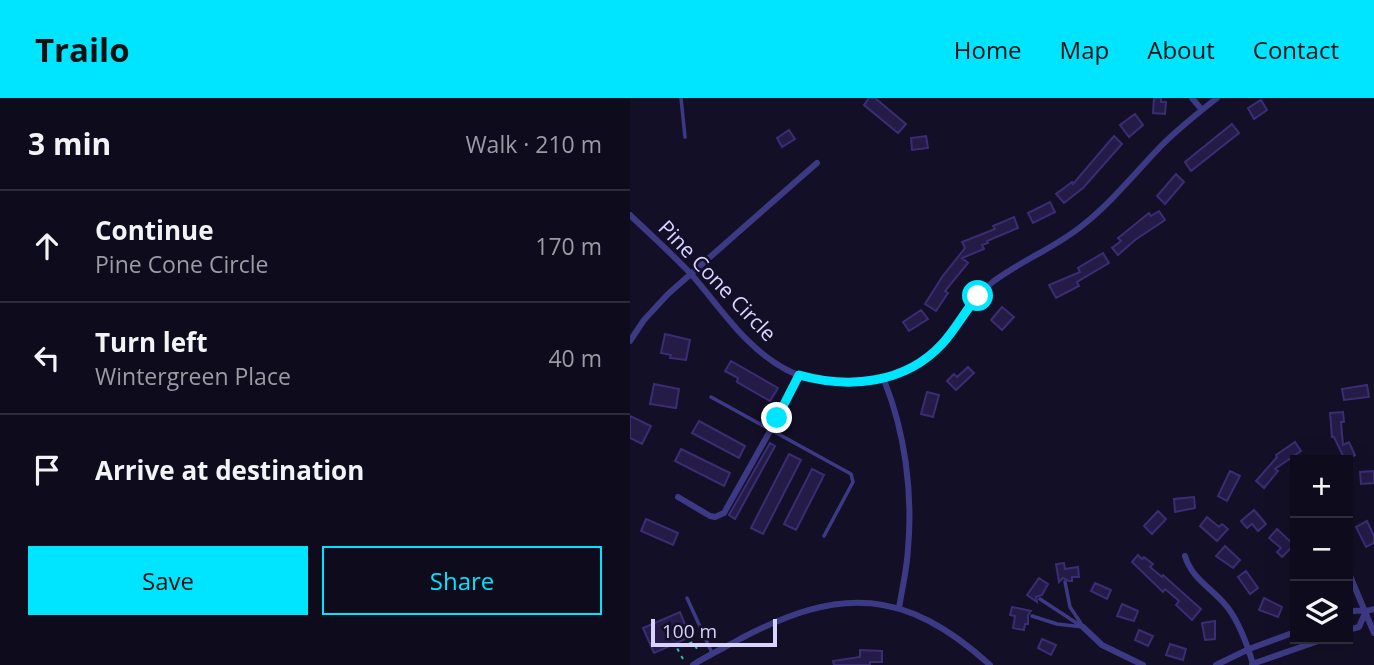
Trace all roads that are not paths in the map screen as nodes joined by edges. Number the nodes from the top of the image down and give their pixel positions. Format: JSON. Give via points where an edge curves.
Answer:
{"nodes":[{"id":1,"x":681,"y":98,"type":"edge"},
{"id":2,"x":1192,"y":98,"type":"edge"},
{"id":3,"x":1217,"y":98,"type":"edge"},
{"id":4,"x":1202,"y":110,"type":"junction"},
{"id":5,"x":685,"y":137,"type":"dead end"},
{"id":6,"x":817,"y":163,"type":"dead end"},
{"id":7,"x":630,"y":215,"type":"edge"},
{"id":8,"x":690,"y":274,"type":"junction"},
{"id":9,"x":630,"y":341,"type":"edge"},
{"id":10,"x":799,"y":375,"type":"junction"},
{"id":11,"x":884,"y":380,"type":"junction"},
{"id":12,"x":711,"y":397,"type":"dead end"},
{"id":13,"x":771,"y":429,"type":"junction"},
{"id":14,"x":678,"y":497,"type":"dead end"},
{"id":15,"x":824,"y":536,"type":"dead end"},
{"id":16,"x":1185,"y":556,"type":"dead end"},
{"id":17,"x":1353,"y":581,"type":"edge"},
{"id":18,"x":1065,"y":582,"type":"dead end"},
{"id":19,"x":687,"y":598,"type":"dead end"},
{"id":20,"x":1040,"y":599,"type":"dead end"},
{"id":21,"x":899,"y":608,"type":"junction"},
{"id":22,"x":1374,"y":609,"type":"edge"},
{"id":23,"x":1353,"y":610,"type":"edge"},
{"id":24,"x":1366,"y":613,"type":"junction"},
{"id":25,"x":1032,"y":616,"type":"dead end"},
{"id":26,"x":1083,"y":627,"type":"junction"},
{"id":27,"x":1353,"y":628,"type":"edge"},
{"id":28,"x":1290,"y":634,"type":"edge"},
{"id":29,"x":1374,"y":634,"type":"edge"},
{"id":30,"x":1310,"y":644,"type":"edge"},
{"id":31,"x":1249,"y":649,"type":"junction"},
{"id":32,"x":712,"y":653,"type":"junction"},
{"id":33,"x":1252,"y":664,"type":"edge"},
{"id":34,"x":693,"y":665,"type":"edge"},
{"id":35,"x":990,"y":665,"type":"edge"},
{"id":36,"x":1143,"y":665,"type":"edge"},
{"id":37,"x":1216,"y":665,"type":"edge"}],
"edges":[{"from":1,"to":5,"type":"lane"},
{"from":2,"to":4,"type":"street"},
{"from":3,"to":4,"type":"street","name":"Pine Cone Circle"},
{"from":4,"to":11,"type":"street","name":"Pine Cone Circle","via":[[1084,225],[995,281],[934,352]]},
{"from":6,"to":8,"type":"street"},
{"from":7,"to":8,"type":"street","name":"Pine Cone Circle"},
{"from":8,"to":9,"type":"street","via":[[652,310]]},
{"from":8,"to":10,"type":"street","name":"Pine Cone Circle","via":[[748,342]]},
{"from":10,"to":11,"type":"street","name":"Pine Cone Circle","via":[[832,381]]},
{"from":10,"to":13,"type":"street"},
{"from":11,"to":21,"type":"street","via":[[902,440],[909,499],[908,552]]},
{"from":12,"to":13,"type":"lane"},
{"from":13,"to":14,"type":"street","via":[[722,515],[709,516]]},
{"from":13,"to":15,"type":"lane","via":[[851,474],[853,482]]},
{"from":16,"to":31,"type":"street","via":[[1188,567],[1233,615]]},
{"from":17,"to":24,"type":"street"},
{"from":18,"to":26,"type":"lane","via":[[1070,607]]},
{"from":19,"to":32,"type":"lane"},
{"from":20,"to":26,"type":"lane"},
{"from":21,"to":32,"type":"street","via":[[872,603],[824,606],[757,630]]},
{"from":21,"to":35,"type":"street","via":[[952,632]]},
{"from":22,"to":24,"type":"street"},
{"from":23,"to":24,"type":"street"},
{"from":24,"to":27,"type":"street"},
{"from":24,"to":29,"type":"street"},
{"from":25,"to":26,"type":"lane"},
{"from":26,"to":36,"type":"street","via":[[1102,645]]},
{"from":28,"to":31,"type":"street"},
{"from":30,"to":33,"type":"street"},
{"from":31,"to":33,"type":"street"},
{"from":31,"to":37,"type":"street"},
{"from":32,"to":34,"type":"street"}]}
